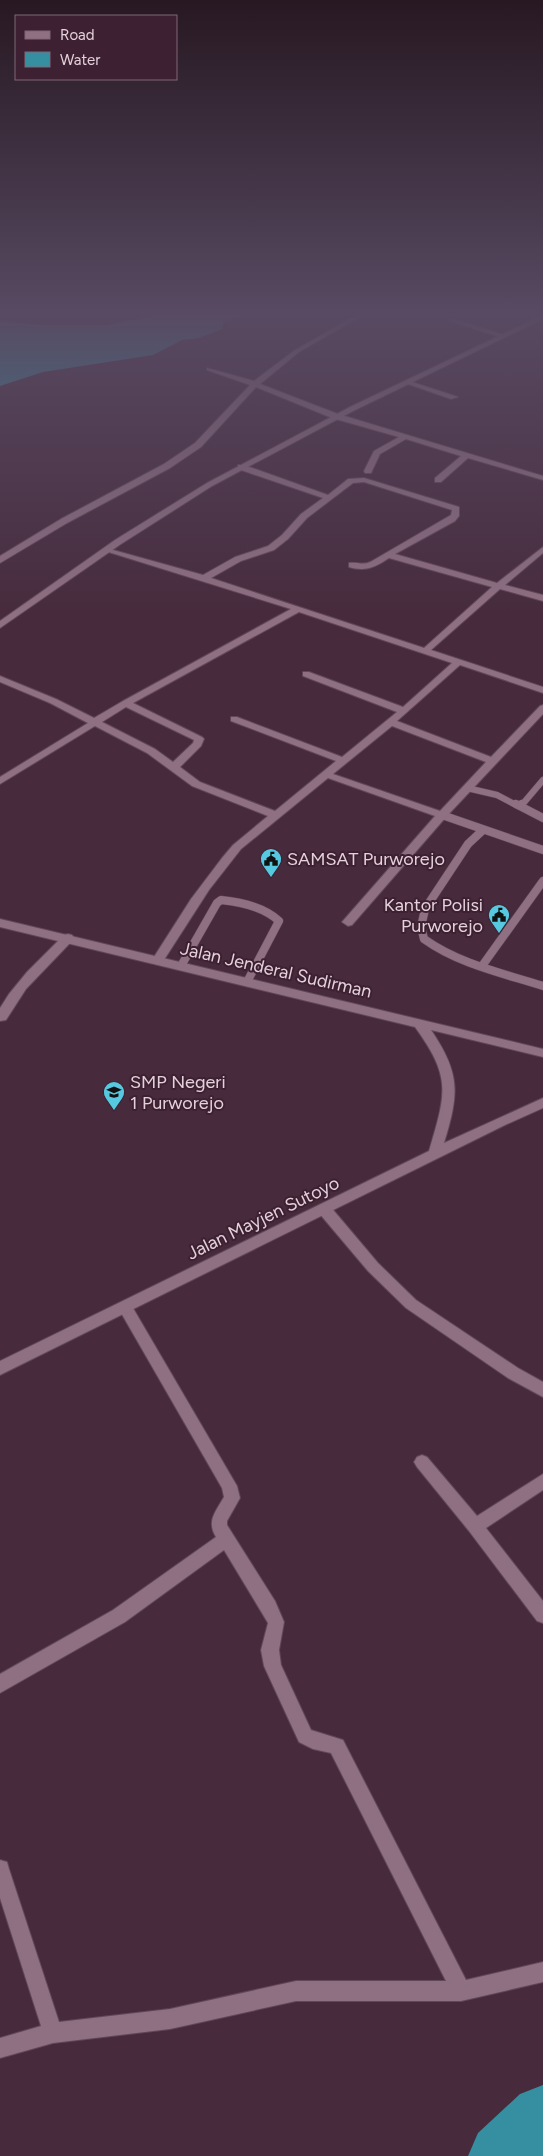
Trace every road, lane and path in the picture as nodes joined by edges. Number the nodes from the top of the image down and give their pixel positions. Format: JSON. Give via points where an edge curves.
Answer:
{"nodes":[{"id":1,"x":227,"y":414,"type":"edge"},
{"id":2,"x":329,"y":414,"type":"edge"},
{"id":3,"x":340,"y":414,"type":"edge"},
{"id":4,"x":335,"y":416,"type":"junction"},
{"id":5,"x":403,"y":438,"type":"junction"},
{"id":6,"x":466,"y":456,"type":"junction"},
{"id":7,"x":240,"y":467,"type":"junction"},
{"id":8,"x":368,"y":471,"type":"dead end"},
{"id":9,"x":543,"y":478,"type":"edge"},
{"id":10,"x":438,"y":480,"type":"dead end"},
{"id":11,"x":327,"y":497,"type":"junction"},
{"id":12,"x":0,"y":549,"type":"edge"},
{"id":13,"x":543,"y":549,"type":"edge"},
{"id":14,"x":106,"y":550,"type":"junction"},
{"id":15,"x":12,"y":552,"type":"junction"},
{"id":16,"x":388,"y":555,"type":"junction"},
{"id":17,"x":0,"y":560,"type":"edge"},
{"id":18,"x":352,"y":564,"type":"dead end"},
{"id":19,"x":204,"y":578,"type":"junction"},
{"id":20,"x":497,"y":586,"type":"junction"},
{"id":21,"x":543,"y":598,"type":"edge"},
{"id":22,"x":298,"y":608,"type":"junction"},
{"id":23,"x":0,"y":625,"type":"edge"},
{"id":24,"x":425,"y":651,"type":"junction"},
{"id":25,"x":458,"y":662,"type":"junction"},
{"id":26,"x":306,"y":674,"type":"dead end"},
{"id":27,"x":0,"y":679,"type":"edge"},
{"id":28,"x":543,"y":690,"type":"edge"},
{"id":29,"x":126,"y":703,"type":"junction"},
{"id":30,"x":543,"y":708,"type":"edge"},
{"id":31,"x":404,"y":711,"type":"junction"},
{"id":32,"x":234,"y":719,"type":"dead end"},
{"id":33,"x":95,"y":722,"type":"junction"},
{"id":34,"x":390,"y":722,"type":"junction"},
{"id":35,"x":341,"y":760,"type":"junction"},
{"id":36,"x":492,"y":761,"type":"junction"},
{"id":37,"x":174,"y":767,"type":"junction"},
{"id":38,"x":324,"y":774,"type":"junction"},
{"id":39,"x":543,"y":780,"type":"edge"},
{"id":40,"x":0,"y":781,"type":"edge"},
{"id":41,"x":467,"y":788,"type":"junction"},
{"id":42,"x":521,"y":806,"type":"junction"},
{"id":43,"x":275,"y":815,"type":"junction"},
{"id":44,"x":442,"y":815,"type":"junction"},
{"id":45,"x":543,"y":818,"type":"edge"},
{"id":46,"x":483,"y":830,"type":"junction"},
{"id":47,"x":543,"y":850,"type":"edge"},
{"id":48,"x":543,"y":881,"type":"edge"},
{"id":49,"x":348,"y":922,"type":"dead end"},
{"id":50,"x":0,"y":923,"type":"edge"},
{"id":51,"x":68,"y":938,"type":"junction"},
{"id":52,"x":158,"y":960,"type":"junction"},
{"id":53,"x":181,"y":966,"type":"junction"},
{"id":54,"x":482,"y":966,"type":"junction"},
{"id":55,"x":247,"y":982,"type":"junction"},
{"id":56,"x":543,"y":986,"type":"edge"},
{"id":57,"x":2,"y":1017,"type":"dead end"},
{"id":58,"x":418,"y":1022,"type":"junction"},
{"id":59,"x":543,"y":1053,"type":"edge"},
{"id":60,"x":543,"y":1103,"type":"edge"},
{"id":61,"x":434,"y":1154,"type":"junction"},
{"id":62,"x":324,"y":1209,"type":"junction"},
{"id":63,"x":125,"y":1307,"type":"junction"},
{"id":64,"x":0,"y":1368,"type":"edge"},
{"id":65,"x":543,"y":1390,"type":"edge"},
{"id":66,"x":422,"y":1462,"type":"dead end"},
{"id":67,"x":543,"y":1481,"type":"edge"},
{"id":68,"x":475,"y":1526,"type":"junction"},
{"id":69,"x":226,"y":1539,"type":"junction"},
{"id":70,"x":543,"y":1615,"type":"edge"},
{"id":71,"x":0,"y":1684,"type":"edge"},
{"id":72,"x":0,"y":1869,"type":"edge"},
{"id":73,"x":543,"y":1972,"type":"edge"},
{"id":74,"x":462,"y":1991,"type":"junction"},
{"id":75,"x":53,"y":2033,"type":"junction"},
{"id":76,"x":0,"y":2048,"type":"edge"}],
"edges":[{"from":1,"to":15,"type":"street","via":[[198,445],[167,466]]},
{"from":2,"to":4,"type":"street"},
{"from":3,"to":4,"type":"street"},
{"from":4,"to":5,"type":"street"},
{"from":4,"to":7,"type":"street"},
{"from":5,"to":6,"type":"street"},
{"from":5,"to":8,"type":"street","via":[[376,454]]},
{"from":6,"to":9,"type":"street"},
{"from":6,"to":10,"type":"street"},
{"from":7,"to":11,"type":"street"},
{"from":7,"to":14,"type":"street"},
{"from":11,"to":16,"type":"street","via":[[347,483],[364,480],[456,509],[452,520]]},
{"from":11,"to":19,"type":"street","via":[[271,548],[238,559]]},
{"from":12,"to":15,"type":"street"},
{"from":13,"to":20,"type":"street"},
{"from":14,"to":19,"type":"street"},
{"from":14,"to":23,"type":"street"},
{"from":15,"to":17,"type":"street"},
{"from":16,"to":18,"type":"street","via":[[365,567]]},
{"from":16,"to":20,"type":"street"},
{"from":19,"to":22,"type":"street"},
{"from":20,"to":21,"type":"street"},
{"from":20,"to":24,"type":"street"},
{"from":22,"to":24,"type":"street"},
{"from":22,"to":29,"type":"street"},
{"from":24,"to":25,"type":"street"},
{"from":25,"to":28,"type":"street"},
{"from":25,"to":31,"type":"street"},
{"from":26,"to":31,"type":"street"},
{"from":27,"to":33,"type":"street"},
{"from":29,"to":33,"type":"street"},
{"from":29,"to":37,"type":"street","via":[[199,739],[198,744]]},
{"from":30,"to":36,"type":"street"},
{"from":31,"to":34,"type":"street"},
{"from":32,"to":35,"type":"street"},
{"from":33,"to":37,"type":"street","via":[[151,751]]},
{"from":33,"to":40,"type":"street"},
{"from":34,"to":35,"type":"street"},
{"from":34,"to":36,"type":"street"},
{"from":35,"to":38,"type":"street"},
{"from":36,"to":41,"type":"street"},
{"from":37,"to":43,"type":"street","via":[[196,784]]},
{"from":38,"to":43,"type":"street"},
{"from":38,"to":44,"type":"street"},
{"from":39,"to":42,"type":"lane"},
{"from":41,"to":42,"type":"lane","via":[[497,795]]},
{"from":41,"to":44,"type":"street"},
{"from":42,"to":45,"type":"lane"},
{"from":43,"to":52,"type":"street","via":[[218,869]]},
{"from":44,"to":46,"type":"lane"},
{"from":44,"to":49,"type":"street"},
{"from":46,"to":47,"type":"lane"},
{"from":46,"to":54,"type":"lane","via":[[468,844],[425,909],[421,927],[424,939],[432,946]]},
{"from":48,"to":54,"type":"lane"},
{"from":50,"to":51,"type":"street","name":"Jalan Jenderal Sudirman"},
{"from":51,"to":52,"type":"street","name":"Jalan Jenderal Sudirman"},
{"from":51,"to":57,"type":"street","via":[[36,970]]},
{"from":52,"to":53,"type":"street","name":"Jalan Jenderal Sudirman"},
{"from":53,"to":55,"type":"street","name":"Jalan Jenderal Sudirman"},
{"from":53,"to":55,"type":"lane","via":[[217,903],[229,900],[270,913],[279,921]]},
{"from":54,"to":56,"type":"lane"},
{"from":55,"to":58,"type":"street","name":"Jalan Jenderal Sudirman"},
{"from":58,"to":59,"type":"street","name":"Jalan Jenderal Sudirman"},
{"from":58,"to":61,"type":"street","via":[[438,1050],[449,1080],[447,1111]]},
{"from":60,"to":61,"type":"street","name":"Jalan Mayjen Sutoyo"},
{"from":61,"to":62,"type":"street","name":"Jalan Mayjen Sutoyo"},
{"from":62,"to":63,"type":"street","name":"Jalan Mayjen Sutoyo"},
{"from":62,"to":65,"type":"street","via":[[373,1267],[411,1304]]},
{"from":63,"to":64,"type":"street","name":"Jalan Mayjen Sutoyo"},
{"from":63,"to":69,"type":"street","via":[[229,1486],[232,1498],[219,1520]]},
{"from":66,"to":68,"type":"street"},
{"from":67,"to":68,"type":"street"},
{"from":68,"to":70,"type":"street"},
{"from":69,"to":71,"type":"street","via":[[119,1616]]},
{"from":69,"to":74,"type":"street","via":[[276,1622],[270,1650],[272,1666],[306,1736],[311,1741],[328,1741],[337,1746]]},
{"from":72,"to":75,"type":"street"},
{"from":73,"to":74,"type":"street"},
{"from":74,"to":75,"type":"street","via":[[296,1991],[170,2019]]},
{"from":75,"to":76,"type":"street"}]}
